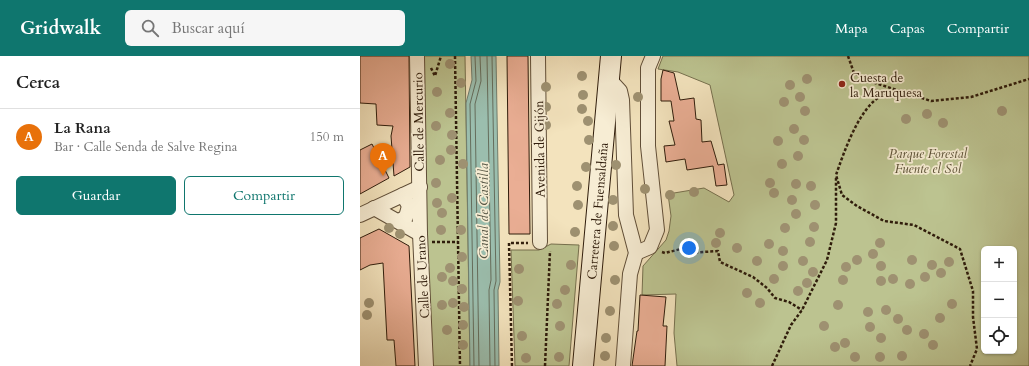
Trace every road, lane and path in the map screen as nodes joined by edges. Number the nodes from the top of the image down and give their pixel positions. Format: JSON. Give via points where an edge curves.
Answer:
{"nodes":[{"id":1,"x":441,"y":56,"type":"edge"},
{"id":2,"x":455,"y":56,"type":"edge"},
{"id":3,"x":538,"y":56,"type":"edge"},
{"id":4,"x":611,"y":56,"type":"edge"},
{"id":5,"x":848,"y":56,"type":"edge"},
{"id":6,"x":652,"y":57,"type":"edge"},
{"id":7,"x":423,"y":59,"type":"edge"},
{"id":8,"x":609,"y":79,"type":"junction"},
{"id":9,"x":1029,"y":79,"type":"edge"},
{"id":10,"x":896,"y":90,"type":"junction"},
{"id":11,"x":836,"y":175,"type":"junction"},
{"id":12,"x":420,"y":187,"type":"junction"},
{"id":13,"x":403,"y":195,"type":"junction"},
{"id":14,"x":374,"y":208,"type":"junction"},
{"id":15,"x":360,"y":214,"type":"edge"},
{"id":16,"x":399,"y":221,"type":"junction"},
{"id":17,"x":423,"y":238,"type":"junction"},
{"id":18,"x":458,"y":242,"type":"junction"},
{"id":19,"x":540,"y":242,"type":"junction"},
{"id":20,"x":650,"y":247,"type":"junction"},
{"id":21,"x":636,"y":253,"type":"junction"},
{"id":22,"x":802,"y":310,"type":"junction"},
{"id":23,"x":426,"y":366,"type":"edge"},
{"id":24,"x":460,"y":366,"type":"edge"},
{"id":25,"x":512,"y":366,"type":"edge"},
{"id":26,"x":545,"y":366,"type":"edge"},
{"id":27,"x":583,"y":366,"type":"edge"},
{"id":28,"x":623,"y":366,"type":"edge"},
{"id":29,"x":772,"y":366,"type":"edge"},
{"id":30,"x":970,"y":366,"type":"edge"}],
"edges":[{"from":1,"to":7,"type":"path","via":[[435,76]]},
{"from":2,"to":18,"type":"path"},
{"from":3,"to":19,"type":"street","name":"Avenida de Gijón"},
{"from":4,"to":8,"type":"main road","name":"Carretera de Fuensaldaña"},
{"from":5,"to":10,"type":"path","via":[[854,73]]},
{"from":6,"to":20,"type":"street","via":[[648,68],[648,146],[658,230]]},
{"from":7,"to":12,"type":"street","name":"Calle de Mercurio"},
{"from":8,"to":21,"type":"street","via":[[620,91],[622,100],[626,215]]},
{"from":8,"to":27,"type":"main road","name":"Carretera de Fuensaldaña"},
{"from":9,"to":10,"type":"path","via":[[971,97],[931,101]]},
{"from":10,"to":11,"type":"path","via":[[880,96],[864,112]]},
{"from":11,"to":22,"type":"path","via":[[836,223],[832,242],[827,260]]},
{"from":11,"to":30,"type":"path","via":[[842,194],[884,222],[914,225],[960,248],[973,291],[977,349]]},
{"from":12,"to":13,"type":"street"},
{"from":12,"to":17,"type":"street","name":"Calle de Urano"},
{"from":13,"to":14,"type":"street"},
{"from":13,"to":16,"type":"street","via":[[409,206],[406,217]]},
{"from":14,"to":15,"type":"street"},
{"from":14,"to":16,"type":"street"},
{"from":16,"to":17,"type":"street"},
{"from":17,"to":18,"type":"path"},
{"from":17,"to":23,"type":"street","name":"Calle de Urano"},
{"from":18,"to":24,"type":"path"},
{"from":19,"to":25,"type":"path","via":[[509,243]]},
{"from":19,"to":26,"type":"path","via":[[551,244]]},
{"from":20,"to":21,"type":"street"},
{"from":20,"to":22,"type":"path","via":[[665,253],[681,249],[688,253],[718,251],[720,262],[753,277],[775,298],[789,302]]},
{"from":21,"to":28,"type":"street","via":[[630,274]]},
{"from":22,"to":29,"type":"path","via":[[791,325]]}]}
